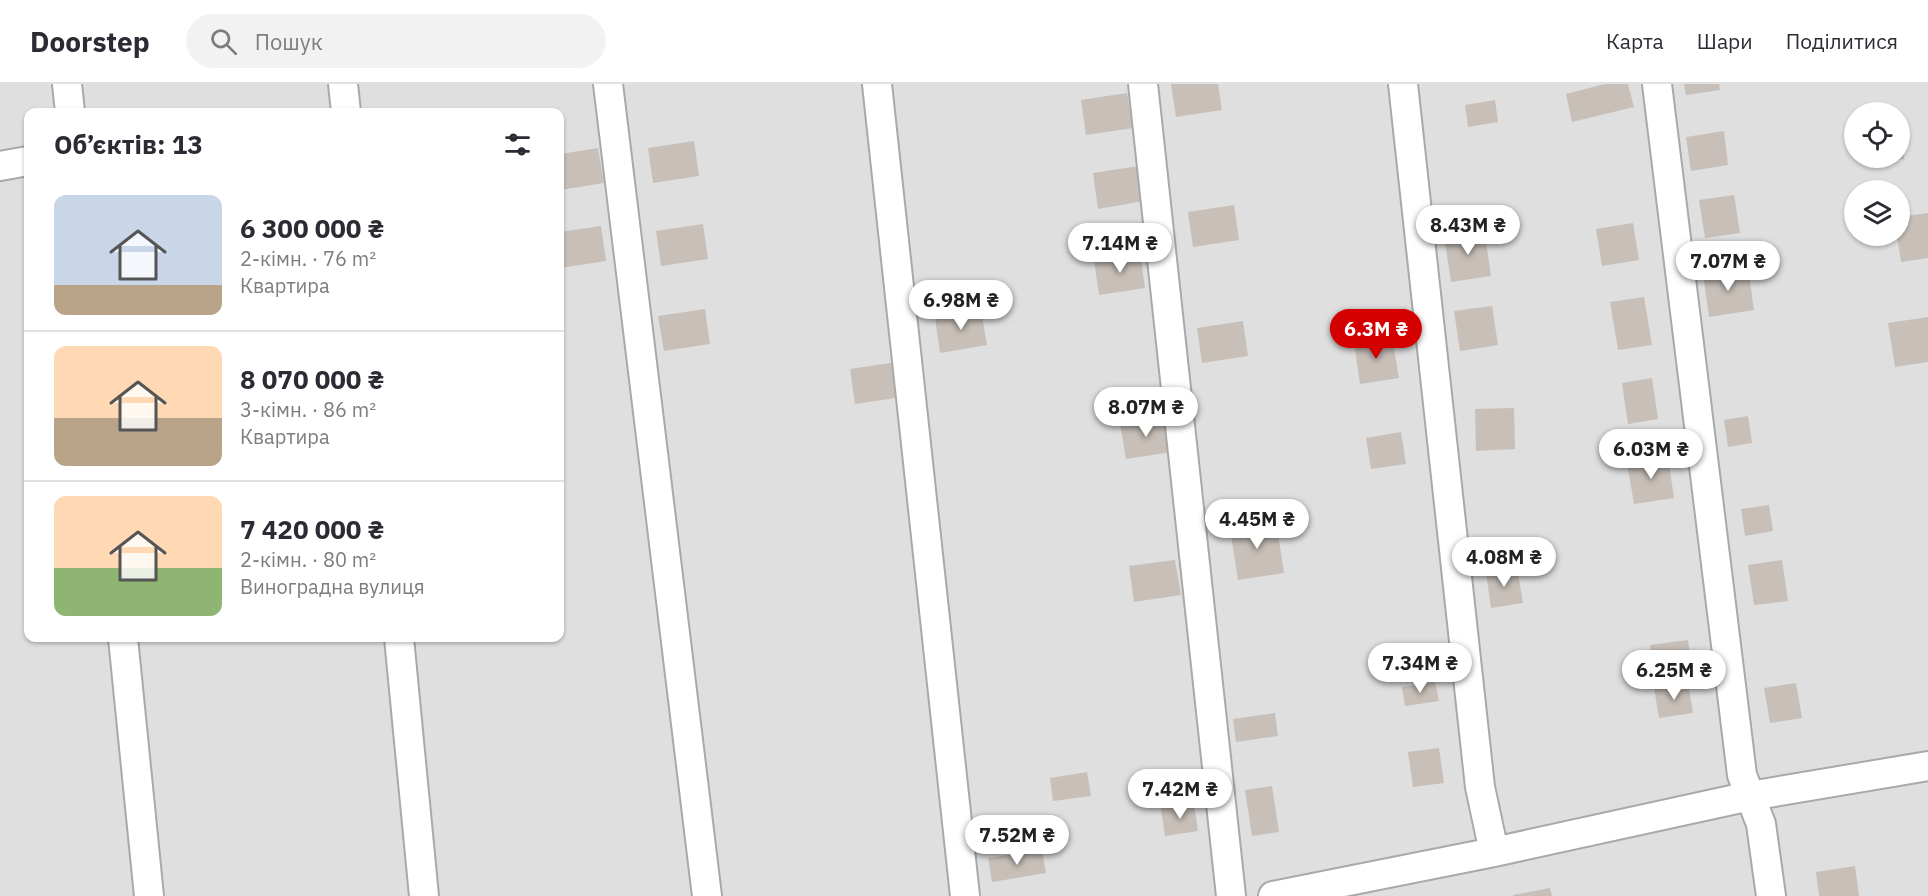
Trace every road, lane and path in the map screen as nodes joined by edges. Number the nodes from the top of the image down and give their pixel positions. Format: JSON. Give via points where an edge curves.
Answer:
{"nodes":[{"id":1,"x":67,"y":84,"type":"edge"},
{"id":2,"x":343,"y":84,"type":"edge"},
{"id":3,"x":608,"y":84,"type":"edge"},
{"id":4,"x":877,"y":84,"type":"edge"},
{"id":5,"x":1143,"y":84,"type":"edge"},
{"id":6,"x":1403,"y":84,"type":"edge"},
{"id":7,"x":1657,"y":84,"type":"edge"},
{"id":8,"x":70,"y":108,"type":"edge"},
{"id":9,"x":346,"y":108,"type":"edge"},
{"id":10,"x":24,"y":162,"type":"edge"},
{"id":11,"x":0,"y":166,"type":"edge"},
{"id":12,"x":123,"y":642,"type":"edge"},
{"id":13,"x":399,"y":642,"type":"edge"},
{"id":14,"x":1928,"y":765,"type":"edge"},
{"id":15,"x":1750,"y":796,"type":"junction"},
{"id":16,"x":1494,"y":852,"type":"junction"},
{"id":17,"x":1345,"y":889,"type":"edge"},
{"id":18,"x":149,"y":896,"type":"edge"},
{"id":19,"x":424,"y":896,"type":"edge"},
{"id":20,"x":707,"y":896,"type":"edge"},
{"id":21,"x":965,"y":896,"type":"edge"},
{"id":22,"x":1231,"y":896,"type":"edge"},
{"id":23,"x":1273,"y":896,"type":"edge"},
{"id":24,"x":1772,"y":896,"type":"edge"}],
"edges":[{"from":1,"to":8,"type":"street"},
{"from":2,"to":9,"type":"street"},
{"from":3,"to":20,"type":"street"},
{"from":4,"to":21,"type":"street"},
{"from":5,"to":22,"type":"street"},
{"from":6,"to":16,"type":"street","via":[[1480,787]]},
{"from":7,"to":15,"type":"street","via":[[1742,775]]},
{"from":10,"to":11,"type":"street"},
{"from":12,"to":18,"type":"street"},
{"from":13,"to":19,"type":"street"},
{"from":14,"to":15,"type":"street"},
{"from":15,"to":16,"type":"street"},
{"from":15,"to":24,"type":"street","via":[[1761,824]]},
{"from":16,"to":17,"type":"street"},
{"from":17,"to":23,"type":"street"}]}
